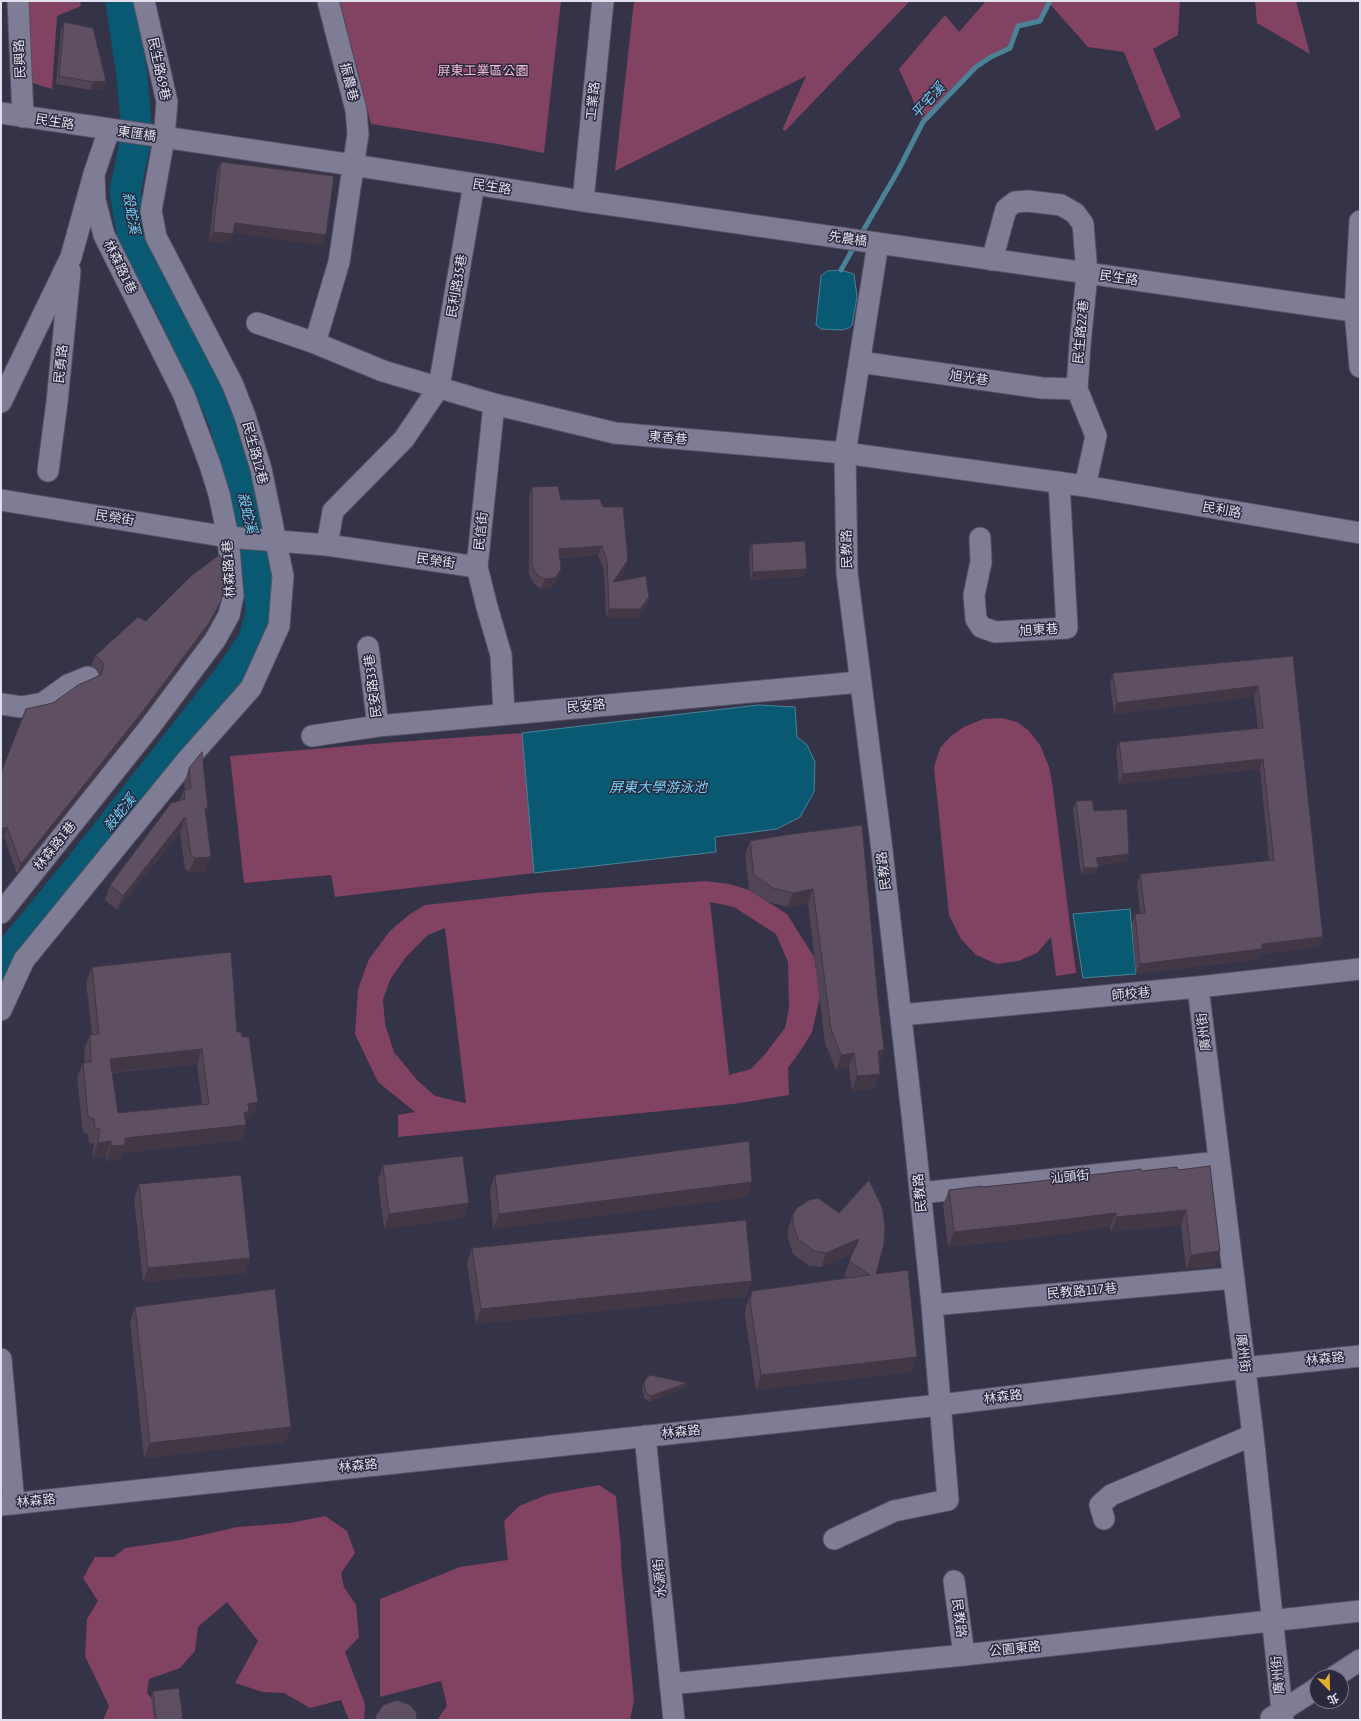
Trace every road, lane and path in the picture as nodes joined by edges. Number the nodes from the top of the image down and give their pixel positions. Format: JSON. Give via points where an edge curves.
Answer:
{"nodes":[{"id":1,"x":18,"y":1,"type":"edge"},
{"id":2,"x":328,"y":1,"type":"edge"},
{"id":3,"x":603,"y":1,"type":"edge"},
{"id":4,"x":149,"y":2,"type":"edge"},
{"id":5,"x":1,"y":113,"type":"edge"},
{"id":6,"x":23,"y":117,"type":"junction"},
{"id":7,"x":109,"y":130,"type":"junction"},
{"id":8,"x":164,"y":138,"type":"junction"},
{"id":9,"x":354,"y":165,"type":"junction"},
{"id":10,"x":94,"y":174,"type":"junction"},
{"id":11,"x":474,"y":184,"type":"junction"},
{"id":12,"x":583,"y":201,"type":"junction"},
{"id":13,"x":1360,"y":221,"type":"edge"},
{"id":14,"x":819,"y":235,"type":"joint"},
{"id":15,"x":878,"y":243,"type":"junction"},
{"id":16,"x":71,"y":257,"type":"junction"},
{"id":17,"x":992,"y":260,"type":"junction"},
{"id":18,"x":1087,"y":274,"type":"junction"},
{"id":19,"x":1358,"y":312,"type":"edge"},
{"id":20,"x":257,"y":323,"type":"dead end"},
{"id":21,"x":315,"y":343,"type":"junction"},
{"id":22,"x":860,"y":362,"type":"junction"},
{"id":23,"x":1360,"y":367,"type":"edge"},
{"id":24,"x":439,"y":387,"type":"junction"},
{"id":25,"x":1077,"y":389,"type":"junction"},
{"id":26,"x":1,"y":402,"type":"edge"},
{"id":27,"x":494,"y":404,"type":"junction"},
{"id":28,"x":845,"y":453,"type":"junction"},
{"id":29,"x":48,"y":471,"type":"dead end"},
{"id":30,"x":1059,"y":482,"type":"junction"},
{"id":31,"x":1084,"y":486,"type":"junction"},
{"id":32,"x":1,"y":500,"type":"edge"},
{"id":33,"x":1360,"y":533,"type":"edge"},
{"id":34,"x":228,"y":537,"type":"junction"},
{"id":35,"x":980,"y":538,"type":"dead end"},
{"id":36,"x":276,"y":542,"type":"junction"},
{"id":37,"x":327,"y":545,"type":"junction"},
{"id":38,"x":477,"y":567,"type":"junction"},
{"id":39,"x":368,"y":647,"type":"dead end"},
{"id":40,"x":88,"y":678,"type":"dead end"},
{"id":41,"x":860,"y":682,"type":"junction"},
{"id":42,"x":1,"y":704,"type":"edge"},
{"id":43,"x":504,"y":713,"type":"junction"},
{"id":44,"x":378,"y":726,"type":"junction"},
{"id":45,"x":312,"y":736,"type":"dead end"},
{"id":46,"x":1,"y":913,"type":"edge"},
{"id":47,"x":1360,"y":969,"type":"edge"},
{"id":48,"x":1198,"y":987,"type":"junction"},
{"id":49,"x":1,"y":1010,"type":"edge"},
{"id":50,"x":901,"y":1015,"type":"junction"},
{"id":51,"x":1219,"y":1162,"type":"junction"},
{"id":52,"x":920,"y":1193,"type":"junction"},
{"id":53,"x":1233,"y":1278,"type":"junction"},
{"id":54,"x":932,"y":1305,"type":"junction"},
{"id":55,"x":1360,"y":1356,"type":"edge"},
{"id":56,"x":1,"y":1359,"type":"edge"},
{"id":57,"x":1244,"y":1368,"type":"junction"},
{"id":58,"x":940,"y":1405,"type":"junction"},
{"id":59,"x":1253,"y":1435,"type":"junction"},
{"id":60,"x":646,"y":1436,"type":"junction"},
{"id":61,"x":8,"y":1504,"type":"edge"},
{"id":62,"x":1104,"y":1519,"type":"dead end"},
{"id":63,"x":834,"y":1539,"type":"dead end"},
{"id":64,"x":954,"y":1581,"type":"dead end"},
{"id":65,"x":1360,"y":1611,"type":"edge"},
{"id":66,"x":1273,"y":1620,"type":"junction"},
{"id":67,"x":964,"y":1655,"type":"junction"},
{"id":68,"x":1360,"y":1660,"type":"edge"},
{"id":69,"x":1346,"y":1669,"type":"edge"},
{"id":70,"x":670,"y":1684,"type":"junction"},
{"id":71,"x":1309,"y":1694,"type":"edge"},
{"id":72,"x":1277,"y":1717,"type":"edge"},
{"id":73,"x":674,"y":1720,"type":"edge"}],
"edges":[{"from":1,"to":6,"type":"street","name":"民興路"},
{"from":2,"to":9,"type":"street","name":"振農巷","via":[[356,110],[358,134]]},
{"from":3,"to":12,"type":"street","name":"工業路"},
{"from":4,"to":8,"type":"street","name":"民生路69巷","via":[[167,102]]},
{"from":5,"to":6,"type":"street","name":"民生路"},
{"from":6,"to":7,"type":"street","name":"民生路"},
{"from":7,"to":8,"type":"street","name":"東匯橋"},
{"from":7,"to":10,"type":"street","name":"民勇路"},
{"from":8,"to":9,"type":"street","name":"民生路"},
{"from":8,"to":36,"type":"street","name":"民生路12巷","via":[[151,211],[156,237],[232,383],[245,416],[261,469]]},
{"from":9,"to":11,"type":"street","name":"民生路"},
{"from":9,"to":21,"type":"street","via":[[338,262]]},
{"from":10,"to":16,"type":"street","name":"民勇路"},
{"from":10,"to":34,"type":"street","name":"林森路1巷","via":[[95,200],[104,236],[184,395],[219,494]]},
{"from":11,"to":12,"type":"street","name":"民生路"},
{"from":11,"to":24,"type":"street","name":"民利路35巷"},
{"from":12,"to":14,"type":"street","name":"民生路"},
{"from":13,"to":19,"type":"street"},
{"from":14,"to":15,"type":"street","name":"先農橋"},
{"from":15,"to":17,"type":"street","name":"民生路"},
{"from":15,"to":22,"type":"street","name":"民教路"},
{"from":16,"to":26,"type":"street","name":"民勇路"},
{"from":16,"to":29,"type":"street","name":"民勇路"},
{"from":17,"to":18,"type":"street","name":"民生路"},
{"from":17,"to":18,"type":"street","name":"民生路22巷","via":[[1006,209],[1016,202],[1061,204],[1075,213],[1083,224]]},
{"from":18,"to":19,"type":"street","name":"民生路"},
{"from":18,"to":25,"type":"street","name":"民生路22巷"},
{"from":19,"to":23,"type":"street"},
{"from":20,"to":21,"type":"street"},
{"from":21,"to":24,"type":"street","via":[[383,371]]},
{"from":22,"to":25,"type":"street","name":"旭光巷","via":[[1042,388]]},
{"from":22,"to":28,"type":"street","name":"民教路"},
{"from":24,"to":27,"type":"street"},
{"from":24,"to":37,"type":"street","via":[[404,439],[333,511]]},
{"from":25,"to":31,"type":"street","via":[[1096,436]]},
{"from":27,"to":28,"type":"street","name":"東香巷","via":[[615,433]]},
{"from":27,"to":38,"type":"street","name":"民信街"},
{"from":28,"to":30,"type":"street"},
{"from":28,"to":41,"type":"street","name":"民教路","via":[[847,573]]},
{"from":30,"to":31,"type":"street"},
{"from":30,"to":35,"type":"street","name":"旭東巷","via":[[1067,628],[995,632],[981,627],[976,619],[974,595],[981,562]]},
{"from":31,"to":33,"type":"street","name":"民利路"},
{"from":32,"to":34,"type":"street","name":"民榮街"},
{"from":34,"to":36,"type":"street","name":"民榮街"},
{"from":34,"to":46,"type":"street","name":"林森路1巷","via":[[233,596],[229,615],[215,640],[149,728]]},
{"from":36,"to":37,"type":"street","name":"民榮街"},
{"from":36,"to":49,"type":"street","name":"民生路12巷","via":[[283,576],[279,626],[251,688],[188,759],[24,960]]},
{"from":37,"to":38,"type":"street","name":"民榮街"},
{"from":38,"to":43,"type":"street","name":"民信街","via":[[501,655]]},
{"from":39,"to":44,"type":"street","name":"民安路33巷"},
{"from":40,"to":42,"type":"street","via":[[68,685],[43,703],[22,707]]},
{"from":41,"to":43,"type":"street","name":"民安路"},
{"from":41,"to":50,"type":"street","name":"民教路"},
{"from":43,"to":44,"type":"street","name":"民安路"},
{"from":44,"to":45,"type":"street","name":"民安路"},
{"from":47,"to":48,"type":"street","name":"師校巷"},
{"from":48,"to":50,"type":"street","name":"師校巷"},
{"from":48,"to":51,"type":"street","name":"廣州街"},
{"from":50,"to":52,"type":"street","name":"民教路"},
{"from":51,"to":52,"type":"street","name":"汕頭街"},
{"from":51,"to":53,"type":"street","name":"廣州街"},
{"from":52,"to":54,"type":"street","name":"民教路"},
{"from":53,"to":54,"type":"street","name":"民教路117巷"},
{"from":53,"to":57,"type":"street","name":"廣州街"},
{"from":54,"to":58,"type":"street","name":"民教路"},
{"from":55,"to":57,"type":"street","name":"林森路"},
{"from":56,"to":61,"type":"street"},
{"from":57,"to":58,"type":"street","name":"林森路"},
{"from":57,"to":59,"type":"street","name":"廣州街"},
{"from":58,"to":60,"type":"street","name":"林森路"},
{"from":58,"to":63,"type":"street","name":"民教路","via":[[948,1500],[894,1511]]},
{"from":59,"to":62,"type":"street","via":[[1111,1495],[1100,1505]]},
{"from":59,"to":66,"type":"street","name":"廣州街"},
{"from":60,"to":61,"type":"street","name":"林森路"},
{"from":60,"to":70,"type":"street","name":"水源街"},
{"from":64,"to":67,"type":"street","name":"民教路"},
{"from":65,"to":66,"type":"street","name":"公園東路"},
{"from":66,"to":67,"type":"street","name":"公園東路"},
{"from":66,"to":72,"type":"street","name":"廣州街"},
{"from":67,"to":70,"type":"street","name":"公園東路"},
{"from":68,"to":69,"type":"street"},
{"from":70,"to":73,"type":"street","name":"水源街"},
{"from":71,"to":72,"type":"street"}]}
